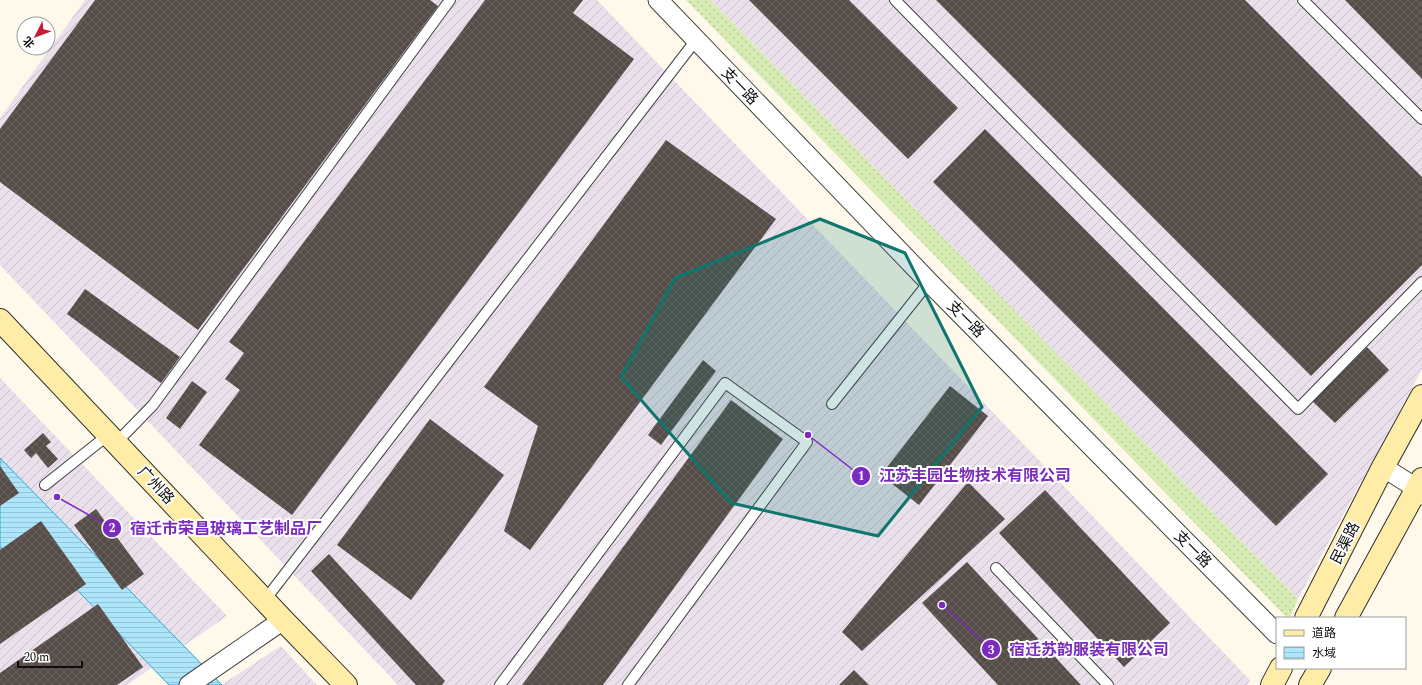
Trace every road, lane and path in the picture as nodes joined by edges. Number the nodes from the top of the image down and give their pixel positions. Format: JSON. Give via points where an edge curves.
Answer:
{"nodes":[{"id":1,"x":450,"y":0,"type":"edge"},
{"id":2,"x":658,"y":0,"type":"edge"},
{"id":3,"x":895,"y":0,"type":"edge"},
{"id":4,"x":1303,"y":0,"type":"edge"},
{"id":5,"x":696,"y":40,"type":"junction"},
{"id":6,"x":1422,"y":119,"type":"edge"},
{"id":7,"x":929,"y":282,"type":"junction"},
{"id":8,"x":1422,"y":282,"type":"edge"},
{"id":9,"x":0,"y":320,"type":"edge"},
{"id":10,"x":1422,"y":396,"type":"edge"},
{"id":11,"x":1422,"y":400,"type":"edge"},
{"id":12,"x":832,"y":404,"type":"dead end"},
{"id":13,"x":112,"y":439,"type":"junction"},
{"id":14,"x":1383,"y":467,"type":"junction"},
{"id":15,"x":45,"y":485,"type":"dead end"},
{"id":16,"x":1421,"y":485,"type":"edge"},
{"id":17,"x":996,"y":568,"type":"dead end"},
{"id":18,"x":265,"y":600,"type":"junction"},
{"id":19,"x":1307,"y":617,"type":"edge"},
{"id":20,"x":1347,"y":617,"type":"edge"},
{"id":21,"x":283,"y":620,"type":"junction"},
{"id":22,"x":1276,"y":633,"type":"edge"},
{"id":23,"x":1280,"y":669,"type":"edge"},
{"id":24,"x":1319,"y":669,"type":"edge"},
{"id":25,"x":189,"y":685,"type":"edge"},
{"id":26,"x":346,"y":685,"type":"edge"},
{"id":27,"x":500,"y":685,"type":"edge"},
{"id":28,"x":628,"y":685,"type":"edge"},
{"id":29,"x":1108,"y":685,"type":"edge"},
{"id":30,"x":1272,"y":685,"type":"edge"},
{"id":31,"x":1310,"y":685,"type":"edge"}],
"edges":[{"from":1,"to":13,"type":"lane","via":[[153,405]]},
{"from":2,"to":5,"type":"street","name":"支一路"},
{"from":3,"to":8,"type":"lane","via":[[1298,409]]},
{"from":4,"to":6,"type":"lane"},
{"from":5,"to":7,"type":"street","name":"支一路"},
{"from":5,"to":18,"type":"lane"},
{"from":7,"to":12,"type":"lane"},
{"from":7,"to":22,"type":"street","name":"支一路"},
{"from":9,"to":13,"type":"main road","name":"广州路"},
{"from":10,"to":14,"type":"main road","name":"民渠路"},
{"from":11,"to":14,"type":"main road","name":"民渠路"},
{"from":13,"to":15,"type":"lane"},
{"from":13,"to":18,"type":"main road","name":"广州路"},
{"from":14,"to":16,"type":"street"},
{"from":14,"to":19,"type":"main road","name":"民渠路"},
{"from":16,"to":20,"type":"main road"},
{"from":17,"to":29,"type":"lane"},
{"from":18,"to":21,"type":"main road","name":"广州路"},
{"from":21,"to":25,"type":"street"},
{"from":21,"to":26,"type":"main road","name":"广州路"},
{"from":23,"to":30,"type":"main road"},
{"from":24,"to":31,"type":"main road"},
{"from":27,"to":28,"type":"lane","via":[[725,383],[807,442]]}]}
